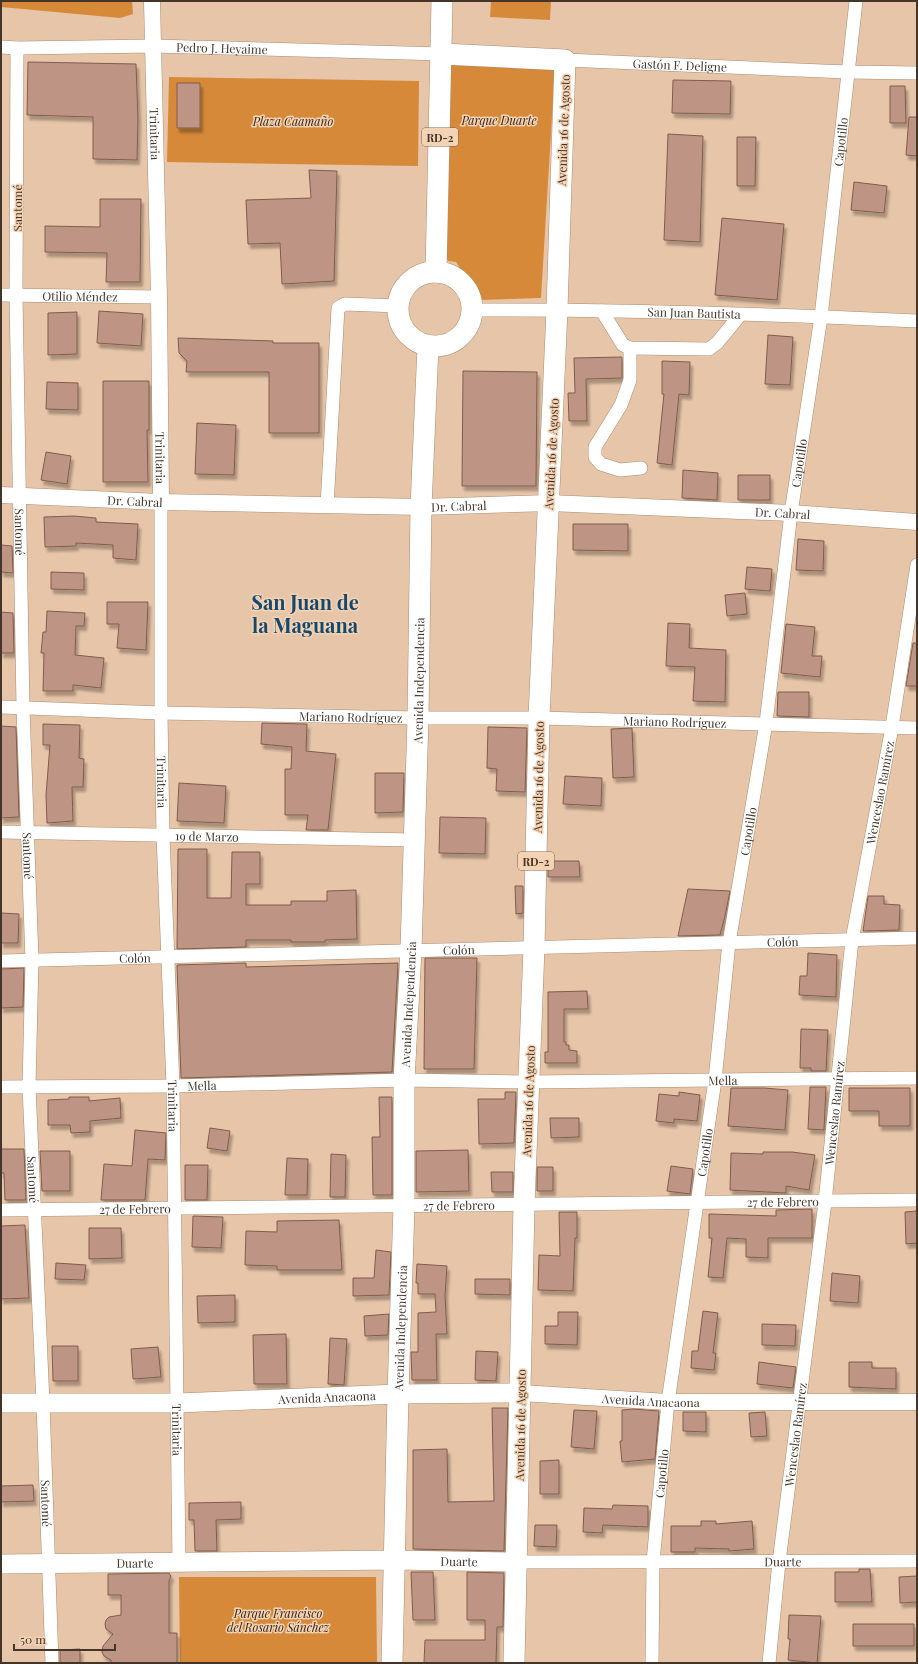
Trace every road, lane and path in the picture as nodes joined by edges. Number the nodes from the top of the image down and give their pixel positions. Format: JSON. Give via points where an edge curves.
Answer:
{"nodes":[{"id":1,"x":152,"y":1,"type":"edge"},
{"id":2,"x":442,"y":1,"type":"edge"},
{"id":3,"x":856,"y":1,"type":"edge"},
{"id":4,"x":153,"y":46,"type":"junction"},
{"id":5,"x":1,"y":47,"type":"edge"},
{"id":6,"x":17,"y":48,"type":"junction"},
{"id":7,"x":442,"y":54,"type":"junction"},
{"id":8,"x":565,"y":60,"type":"junction"},
{"id":9,"x":847,"y":72,"type":"junction"},
{"id":10,"x":917,"y":73,"type":"edge"},
{"id":11,"x":436,"y":272,"type":"junction"},
{"id":12,"x":1,"y":294,"type":"edge"},
{"id":13,"x":16,"y":295,"type":"junction"},
{"id":14,"x":159,"y":297,"type":"junction"},
{"id":15,"x":398,"y":306,"type":"junction"},
{"id":16,"x":558,"y":309,"type":"junction"},
{"id":17,"x":472,"y":310,"type":"junction"},
{"id":18,"x":602,"y":311,"type":"junction"},
{"id":19,"x":740,"y":314,"type":"junction"},
{"id":20,"x":821,"y":317,"type":"junction"},
{"id":21,"x":917,"y":321,"type":"edge"},
{"id":22,"x":428,"y":346,"type":"junction"},
{"id":23,"x":630,"y":348,"type":"junction"},
{"id":24,"x":641,"y":468,"type":"dead end"},
{"id":25,"x":1,"y":495,"type":"edge"},
{"id":26,"x":20,"y":496,"type":"junction"},
{"id":27,"x":161,"y":502,"type":"junction"},
{"id":28,"x":549,"y":503,"type":"junction"},
{"id":29,"x":327,"y":506,"type":"junction"},
{"id":30,"x":421,"y":507,"type":"junction"},
{"id":31,"x":791,"y":513,"type":"junction"},
{"id":32,"x":917,"y":522,"type":"edge"},
{"id":33,"x":917,"y":566,"type":"edge"},
{"id":34,"x":1,"y":707,"type":"edge"},
{"id":35,"x":23,"y":708,"type":"junction"},
{"id":36,"x":161,"y":713,"type":"junction"},
{"id":37,"x":418,"y":718,"type":"junction"},
{"id":38,"x":539,"y":718,"type":"junction"},
{"id":39,"x":766,"y":723,"type":"junction"},
{"id":40,"x":892,"y":727,"type":"junction"},
{"id":41,"x":917,"y":728,"type":"edge"},
{"id":42,"x":1,"y":832,"type":"edge"},
{"id":43,"x":28,"y":832,"type":"junction"},
{"id":44,"x":163,"y":836,"type":"junction"},
{"id":45,"x":414,"y":840,"type":"junction"},
{"id":46,"x":917,"y":938,"type":"edge"},
{"id":47,"x":852,"y":940,"type":"junction"},
{"id":48,"x":729,"y":943,"type":"junction"},
{"id":49,"x":534,"y":948,"type":"junction"},
{"id":50,"x":411,"y":950,"type":"junction"},
{"id":51,"x":167,"y":957,"type":"junction"},
{"id":52,"x":32,"y":960,"type":"junction"},
{"id":53,"x":1,"y":961,"type":"edge"},
{"id":54,"x":917,"y":1078,"type":"edge"},
{"id":55,"x":838,"y":1079,"type":"junction"},
{"id":56,"x":404,"y":1080,"type":"junction"},
{"id":57,"x":715,"y":1080,"type":"junction"},
{"id":58,"x":528,"y":1082,"type":"junction"},
{"id":59,"x":173,"y":1086,"type":"junction"},
{"id":60,"x":1,"y":1087,"type":"edge"},
{"id":61,"x":29,"y":1087,"type":"junction"},
{"id":62,"x":917,"y":1200,"type":"edge"},
{"id":63,"x":825,"y":1202,"type":"junction"},
{"id":64,"x":697,"y":1203,"type":"junction"},
{"id":65,"x":524,"y":1205,"type":"junction"},
{"id":66,"x":404,"y":1206,"type":"junction"},
{"id":67,"x":174,"y":1208,"type":"junction"},
{"id":68,"x":1,"y":1210,"type":"edge"},
{"id":69,"x":34,"y":1210,"type":"junction"},
{"id":70,"x":521,"y":1393,"type":"junction"},
{"id":71,"x":398,"y":1394,"type":"junction"},
{"id":72,"x":668,"y":1402,"type":"junction"},
{"id":73,"x":800,"y":1402,"type":"junction"},
{"id":74,"x":917,"y":1402,"type":"edge"},
{"id":75,"x":1,"y":1403,"type":"edge"},
{"id":76,"x":43,"y":1403,"type":"junction"},
{"id":77,"x":178,"y":1403,"type":"junction"},
{"id":78,"x":395,"y":1560,"type":"junction"},
{"id":79,"x":917,"y":1561,"type":"edge"},
{"id":80,"x":518,"y":1562,"type":"junction"},
{"id":81,"x":653,"y":1562,"type":"junction"},
{"id":82,"x":779,"y":1562,"type":"junction"},
{"id":83,"x":179,"y":1563,"type":"junction"},
{"id":84,"x":1,"y":1564,"type":"edge"},
{"id":85,"x":48,"y":1564,"type":"junction"},
{"id":86,"x":52,"y":1663,"type":"edge"},
{"id":87,"x":392,"y":1663,"type":"edge"},
{"id":88,"x":514,"y":1663,"type":"edge"},
{"id":89,"x":652,"y":1663,"type":"edge"},
{"id":90,"x":769,"y":1663,"type":"edge"}],
"edges":[{"from":1,"to":4,"type":"street","name":"Trinitaria"},
{"from":2,"to":7,"type":"main road","number":"RD-2"},
{"from":3,"to":9,"type":"street","name":"Capotillo"},
{"from":4,"to":6,"type":"street","name":"Pedro J. Heyaime"},
{"from":4,"to":7,"type":"street","name":"Pedro J. Heyaime"},
{"from":4,"to":14,"type":"street","name":"Trinitaria"},
{"from":5,"to":6,"type":"street","name":"Pedro J. Heyaime"},
{"from":6,"to":13,"type":"street","name":"Santomé"},
{"from":7,"to":8,"type":"main road","name":"Gastón F. Deligne"},
{"from":7,"to":11,"type":"main road","number":"RD-2"},
{"from":8,"to":9,"type":"street","name":"Gastón F. Deligne"},
{"from":8,"to":16,"type":"main road","name":"Avenida 16 de Agosto","number":"RD-2"},
{"from":9,"to":10,"type":"street","name":"Gastón F. Deligne"},
{"from":9,"to":20,"type":"street","name":"Capotillo"},
{"from":11,"to":15,"type":"main road","via":[[415,278],[406,286]]},
{"from":11,"to":17,"type":"main road","via":[[447,274],[461,284],[470,298]]},
{"from":12,"to":13,"type":"street","name":"Otilio Méndez"},
{"from":13,"to":14,"type":"street","name":"Otilio Méndez"},
{"from":13,"to":26,"type":"street","name":"Santomé"},
{"from":14,"to":27,"type":"street","name":"Trinitaria"},
{"from":15,"to":22,"type":"main road","via":[[398,317],[402,327],[413,339]]},
{"from":15,"to":29,"type":"street","via":[[345,304],[338,308]]},
{"from":16,"to":17,"type":"street","name":"San Juan Bautista"},
{"from":16,"to":18,"type":"street","name":"San Juan Bautista"},
{"from":16,"to":28,"type":"main road","name":"Avenida 16 de Agosto","number":"RD-2"},
{"from":17,"to":22,"type":"main road","via":[[466,328],[453,342],[441,346]]},
{"from":18,"to":19,"type":"street","name":"San Juan Bautista"},
{"from":18,"to":23,"type":"street","via":[[623,345]]},
{"from":19,"to":20,"type":"street","name":"San Juan Bautista"},
{"from":19,"to":23,"type":"street","via":[[717,343],[709,349]]},
{"from":20,"to":21,"type":"street","name":"San Juan Bautista"},
{"from":20,"to":31,"type":"street","name":"Capotillo"},
{"from":22,"to":30,"type":"main road","name":"Avenida Independencia"},
{"from":23,"to":24,"type":"street","via":[[630,380],[622,405],[595,447],[595,457],[601,464],[620,470]]},
{"from":25,"to":26,"type":"street","name":"Dr. Cabral"},
{"from":26,"to":27,"type":"street","name":"Dr. Cabral"},
{"from":26,"to":35,"type":"street","name":"Santomé"},
{"from":27,"to":29,"type":"street","name":"Dr. Cabral"},
{"from":27,"to":36,"type":"street","name":"Trinitaria"},
{"from":28,"to":30,"type":"street","name":"Dr. Cabral"},
{"from":28,"to":31,"type":"street","name":"Dr. Cabral"},
{"from":28,"to":38,"type":"main road","name":"Avenida 16 de Agosto","number":"RD-2"},
{"from":29,"to":30,"type":"street","name":"Dr. Cabral"},
{"from":30,"to":37,"type":"main road","name":"Avenida Independencia"},
{"from":31,"to":32,"type":"street","name":"Dr. Cabral"},
{"from":31,"to":39,"type":"street","name":"Capotillo"},
{"from":33,"to":40,"type":"street","name":"Wenceslao Ramírez"},
{"from":34,"to":35,"type":"street","name":"Mariano Rodríguez"},
{"from":35,"to":36,"type":"street","name":"Mariano Rodríguez"},
{"from":35,"to":43,"type":"street","name":"Santomé"},
{"from":36,"to":37,"type":"street","name":"Mariano Rodríguez"},
{"from":36,"to":44,"type":"street","name":"Trinitaria"},
{"from":37,"to":38,"type":"street","name":"Mariano Rodríguez"},
{"from":37,"to":45,"type":"main road","name":"Avenida Independencia"},
{"from":38,"to":39,"type":"street","name":"Mariano Rodríguez"},
{"from":38,"to":49,"type":"main road","name":"Avenida 16 de Agosto","number":"RD-2"},
{"from":39,"to":40,"type":"street","name":"Mariano Rodríguez"},
{"from":39,"to":48,"type":"street","name":"Capotillo"},
{"from":40,"to":41,"type":"street","name":"Mariano Rodríguez"},
{"from":40,"to":47,"type":"street","name":"Wenceslao Ramírez"},
{"from":42,"to":43,"type":"street","name":"19 de Marzo"},
{"from":43,"to":44,"type":"street","name":"19 de Marzo"},
{"from":43,"to":52,"type":"street","name":"Santomé"},
{"from":44,"to":45,"type":"street","name":"19 de Marzo"},
{"from":44,"to":51,"type":"street","name":"Trinitaria"},
{"from":45,"to":50,"type":"main road","name":"Avenida Independencia"},
{"from":46,"to":47,"type":"street","name":"Colón"},
{"from":47,"to":48,"type":"street","name":"Colón"},
{"from":47,"to":55,"type":"street","name":"Wenceslao Ramírez"},
{"from":48,"to":49,"type":"street","name":"Colón"},
{"from":48,"to":57,"type":"street","name":"Capotillo"},
{"from":49,"to":50,"type":"street","name":"Colón"},
{"from":49,"to":58,"type":"main road","name":"Avenida 16 de Agosto","number":"RD-2"},
{"from":50,"to":51,"type":"street","name":"Colón"},
{"from":50,"to":56,"type":"main road","name":"Avenida Independencia"},
{"from":51,"to":52,"type":"street","name":"Colón"},
{"from":51,"to":59,"type":"street","name":"Trinitaria"},
{"from":52,"to":53,"type":"street","name":"Colón"},
{"from":52,"to":61,"type":"street","name":"Santomé"},
{"from":54,"to":55,"type":"street","name":"Mella"},
{"from":55,"to":57,"type":"street","name":"Mella"},
{"from":55,"to":63,"type":"street","name":"Wenceslao Ramírez"},
{"from":56,"to":58,"type":"street","name":"Mella"},
{"from":56,"to":59,"type":"street","name":"Mella"},
{"from":56,"to":66,"type":"main road","name":"Avenida Independencia"},
{"from":57,"to":58,"type":"street","name":"Mella"},
{"from":57,"to":64,"type":"street","name":"Capotillo"},
{"from":58,"to":65,"type":"main road","name":"Avenida 16 de Agosto","number":"RD-2"},
{"from":59,"to":61,"type":"street","name":"Mella"},
{"from":59,"to":67,"type":"street","name":"Trinitaria"},
{"from":60,"to":61,"type":"street","name":"Mella"},
{"from":61,"to":69,"type":"street","name":"Santomé"},
{"from":62,"to":63,"type":"street","name":"27 de Febrero"},
{"from":63,"to":64,"type":"street","name":"27 de Febrero"},
{"from":63,"to":73,"type":"street","name":"Wenceslao Ramírez"},
{"from":64,"to":65,"type":"street","name":"27 de Febrero"},
{"from":64,"to":72,"type":"street","name":"Capotillo"},
{"from":65,"to":66,"type":"street","name":"27 de Febrero"},
{"from":65,"to":70,"type":"main road","name":"Avenida 16 de Agosto","number":"RD-2"},
{"from":66,"to":67,"type":"street","name":"27 de Febrero"},
{"from":66,"to":71,"type":"main road","name":"Avenida Independencia"},
{"from":67,"to":69,"type":"street","name":"27 de Febrero"},
{"from":67,"to":77,"type":"street","name":"Trinitaria"},
{"from":68,"to":69,"type":"street","name":"27 de Febrero"},
{"from":69,"to":76,"type":"street","name":"Santomé"},
{"from":70,"to":71,"type":"main road","name":"Avenida Anacaona"},
{"from":70,"to":72,"type":"street","name":"Avenida Anacaona"},
{"from":70,"to":80,"type":"main road","name":"Avenida 16 de Agosto","number":"RD-2"},
{"from":71,"to":77,"type":"main road","name":"Avenida Anacaona"},
{"from":71,"to":78,"type":"main road","name":"Avenida Independencia"},
{"from":72,"to":73,"type":"street","name":"Avenida Anacaona"},
{"from":72,"to":81,"type":"street","name":"Capotillo"},
{"from":73,"to":74,"type":"street","name":"Avenida Anacaona"},
{"from":73,"to":82,"type":"street","name":"Wenceslao Ramírez"},
{"from":75,"to":76,"type":"main road","name":"Avenida Anacaona"},
{"from":76,"to":77,"type":"main road","name":"Avenida Anacaona"},
{"from":76,"to":85,"type":"street","name":"Santomé"},
{"from":77,"to":83,"type":"street","name":"Trinitaria"},
{"from":78,"to":80,"type":"main road","name":"Duarte"},
{"from":78,"to":83,"type":"main road","name":"Duarte"},
{"from":78,"to":87,"type":"main road","name":"Avenida Independencia"},
{"from":79,"to":82,"type":"street","name":"Duarte"},
{"from":80,"to":81,"type":"street","name":"Duarte"},
{"from":80,"to":88,"type":"main road","name":"Avenida 16 de Agosto","number":"RD-2"},
{"from":81,"to":82,"type":"street","name":"Duarte"},
{"from":81,"to":89,"type":"street","name":"Capotillo"},
{"from":82,"to":90,"type":"street","name":"Wenceslao Ramírez"},
{"from":83,"to":85,"type":"main road","name":"Duarte"},
{"from":84,"to":85,"type":"main road","name":"Duarte"},
{"from":85,"to":86,"type":"street","name":"Santomé"}]}
